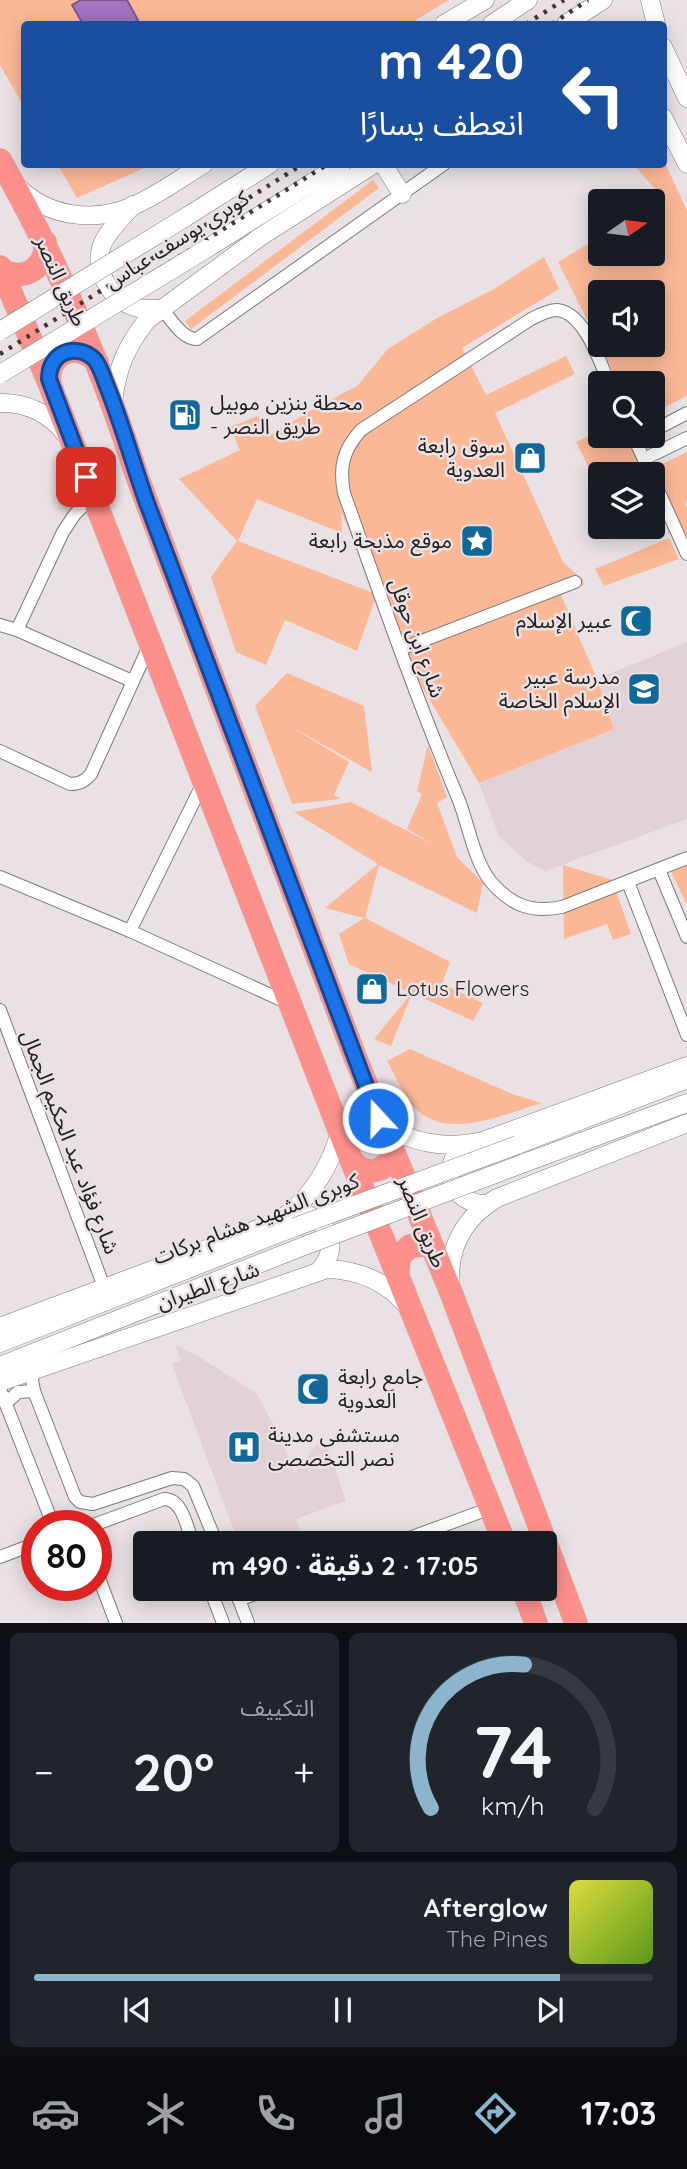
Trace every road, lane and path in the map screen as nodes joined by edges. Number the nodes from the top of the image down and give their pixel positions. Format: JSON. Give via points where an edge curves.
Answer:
{"nodes":[{"id":1,"x":485,"y":0,"type":"edge"},
{"id":2,"x":528,"y":0,"type":"edge"},
{"id":3,"x":603,"y":0,"type":"edge"},
{"id":4,"x":650,"y":0,"type":"edge"},
{"id":5,"x":449,"y":21,"type":"edge"},
{"id":6,"x":496,"y":21,"type":"edge"},
{"id":7,"x":578,"y":21,"type":"edge"},
{"id":8,"x":650,"y":21,"type":"edge"},
{"id":9,"x":667,"y":56,"type":"edge"},
{"id":10,"x":687,"y":98,"type":"edge"},
{"id":11,"x":667,"y":125,"type":"edge"},
{"id":12,"x":0,"y":160,"type":"edge"},
{"id":13,"x":687,"y":164,"type":"edge"},
{"id":14,"x":197,"y":168,"type":"edge"},
{"id":15,"x":264,"y":168,"type":"edge"},
{"id":16,"x":336,"y":168,"type":"edge"},
{"id":17,"x":368,"y":168,"type":"edge"},
{"id":18,"x":386,"y":168,"type":"edge"},
{"id":19,"x":438,"y":168,"type":"edge"},
{"id":20,"x":12,"y":180,"type":"junction"},
{"id":21,"x":402,"y":194,"type":"junction"},
{"id":22,"x":133,"y":205,"type":"junction"},
{"id":23,"x":45,"y":242,"type":"junction"},
{"id":24,"x":1,"y":268,"type":"edge"},
{"id":25,"x":163,"y":309,"type":"junction"},
{"id":26,"x":0,"y":331,"type":"edge"},
{"id":27,"x":97,"y":362,"type":"junction"},
{"id":28,"x":603,"y":371,"type":"edge"},
{"id":29,"x":0,"y":374,"type":"edge"},
{"id":30,"x":50,"y":385,"type":"junction"},
{"id":31,"x":113,"y":402,"type":"junction"},
{"id":32,"x":0,"y":403,"type":"edge"},
{"id":33,"x":687,"y":413,"type":"edge"},
{"id":34,"x":665,"y":425,"type":"edge"},
{"id":35,"x":687,"y":438,"type":"edge"},
{"id":36,"x":640,"y":448,"type":"edge"},
{"id":37,"x":76,"y":451,"type":"junction"},
{"id":38,"x":643,"y":459,"type":"junction"},
{"id":39,"x":644,"y":462,"type":"edge"},
{"id":40,"x":93,"y":496,"type":"junction"},
{"id":41,"x":665,"y":506,"type":"edge"},
{"id":42,"x":687,"y":554,"type":"edge"},
{"id":43,"x":575,"y":582,"type":"dead end"},
{"id":44,"x":0,"y":625,"type":"edge"},
{"id":45,"x":17,"y":630,"type":"junction"},
{"id":46,"x":150,"y":643,"type":"junction"},
{"id":47,"x":401,"y":649,"type":"junction"},
{"id":48,"x":132,"y":681,"type":"junction"},
{"id":49,"x":0,"y":752,"type":"edge"},
{"id":50,"x":203,"y":783,"type":"junction"},
{"id":51,"x":687,"y":858,"type":"edge"},
{"id":52,"x":659,"y":870,"type":"junction"},
{"id":53,"x":0,"y":877,"type":"edge"},
{"id":54,"x":628,"y":882,"type":"junction"},
{"id":55,"x":131,"y":931,"type":"junction"},
{"id":56,"x":687,"y":937,"type":"edge"},
{"id":57,"x":290,"y":1004,"type":"junction"},
{"id":58,"x":0,"y":1010,"type":"edge"},
{"id":59,"x":687,"y":1035,"type":"edge"},
{"id":60,"x":687,"y":1066,"type":"edge"},
{"id":61,"x":687,"y":1079,"type":"edge"},
{"id":62,"x":687,"y":1103,"type":"edge"},
{"id":63,"x":378,"y":1118,"type":"junction"},
{"id":64,"x":687,"y":1124,"type":"edge"},
{"id":65,"x":340,"y":1132,"type":"junction"},
{"id":66,"x":464,"y":1145,"type":"junction"},
{"id":67,"x":393,"y":1150,"type":"junction"},
{"id":68,"x":353,"y":1162,"type":"junction"},
{"id":69,"x":487,"y":1204,"type":"junction"},
{"id":70,"x":289,"y":1222,"type":"junction"},
{"id":71,"x":433,"y":1248,"type":"junction"},
{"id":72,"x":318,"y":1272,"type":"junction"},
{"id":73,"x":398,"y":1272,"type":"junction"},
{"id":74,"x":104,"y":1287,"type":"junction"},
{"id":75,"x":452,"y":1295,"type":"junction"},
{"id":76,"x":417,"y":1321,"type":"junction"},
{"id":77,"x":0,"y":1327,"type":"edge"},
{"id":78,"x":0,"y":1343,"type":"edge"},
{"id":79,"x":0,"y":1366,"type":"edge"},
{"id":80,"x":34,"y":1369,"type":"junction"},
{"id":81,"x":0,"y":1382,"type":"edge"},
{"id":82,"x":0,"y":1389,"type":"edge"},
{"id":83,"x":34,"y":1391,"type":"junction"},
{"id":84,"x":6,"y":1403,"type":"junction"},
{"id":85,"x":491,"y":1508,"type":"junction"},
{"id":86,"x":47,"y":1510,"type":"edge"},
{"id":87,"x":112,"y":1518,"type":"edge"},
{"id":88,"x":188,"y":1531,"type":"edge"},
{"id":89,"x":211,"y":1531,"type":"edge"},
{"id":90,"x":428,"y":1531,"type":"edge"},
{"id":91,"x":500,"y":1531,"type":"edge"},
{"id":92,"x":21,"y":1549,"type":"edge"},
{"id":93,"x":0,"y":1557,"type":"edge"},
{"id":94,"x":108,"y":1601,"type":"edge"},
{"id":95,"x":215,"y":1601,"type":"edge"},
{"id":96,"x":240,"y":1601,"type":"edge"},
{"id":97,"x":528,"y":1601,"type":"edge"},
{"id":98,"x":116,"y":1623,"type":"edge"},
{"id":99,"x":223,"y":1623,"type":"edge"},
{"id":100,"x":248,"y":1623,"type":"edge"},
{"id":101,"x":536,"y":1623,"type":"edge"},
{"id":102,"x":576,"y":1623,"type":"edge"}],
"edges":[{"from":1,"to":5,"type":"main road"},
{"from":2,"to":6,"type":"main road"},
{"from":3,"to":7,"type":"main road"},
{"from":4,"to":8,"type":"main road"},
{"from":9,"to":10,"type":"main road"},
{"from":11,"to":13,"type":"main road"},
{"from":12,"to":20,"type":"highway","name":"طريق النصر"},
{"from":14,"to":22,"type":"main road"},
{"from":15,"to":26,"type":"main road","name":"كوبرى يوسف عباس","bridge":true},
{"from":16,"to":29,"type":"main road","name":"كوبرى يوسف عباس","bridge":true},
{"from":17,"to":25,"type":"main road","via":[[260,237]]},
{"from":18,"to":21,"type":"main road"},
{"from":19,"to":21,"type":"street"},
{"from":20,"to":22,"type":"main road","via":[[41,204],[65,213],[103,214]]},
{"from":20,"to":23,"type":"highway","name":"طريق النصر"},
{"from":21,"to":25,"type":"street","via":[[198,339],[184,335]]},
{"from":22,"to":25,"type":"main road","via":[[101,247],[102,275],[112,292],[127,304]]},
{"from":23,"to":24,"type":"highway","via":[[42,261],[33,271],[14,275]]},
{"from":23,"to":27,"type":"highway","name":"طريق النصر"},
{"from":24,"to":30,"type":"highway","name":"طريق النصر"},
{"from":25,"to":31,"type":"main road","via":[[147,320],[122,358]]},
{"from":27,"to":30,"type":"highway","via":[[80,351],[60,355],[49,372]]},
{"from":27,"to":31,"type":"highway","name":"طريق النصر"},
{"from":28,"to":47,"type":"street","name":"شارع ابن حوقل","via":[[576,320],[556,310],[545,312],[361,430],[350,443],[341,476],[344,493]]},
{"from":30,"to":37,"type":"highway","name":"طريق النصر"},
{"from":31,"to":63,"type":"highway","name":"طريق النصر"},
{"from":32,"to":37,"type":"main road","via":[[21,404],[44,414],[63,430]]},
{"from":33,"to":34,"type":"street"},
{"from":35,"to":38,"type":"street"},
{"from":36,"to":38,"type":"street"},
{"from":37,"to":40,"type":"highway","name":"طريق النصر"},
{"from":38,"to":39,"type":"street"},
{"from":40,"to":45,"type":"street","via":[[64,532]]},
{"from":40,"to":46,"type":"highway","name":"طريق النصر"},
{"from":41,"to":42,"type":"street"},
{"from":43,"to":47,"type":"street"},
{"from":44,"to":45,"type":"street"},
{"from":45,"to":48,"type":"street"},
{"from":46,"to":48,"type":"street"},
{"from":46,"to":50,"type":"highway","name":"طريق النصر"},
{"from":47,"to":54,"type":"street","name":"شارع ابن حوقل","via":[[481,866],[491,881],[519,905],[532,909],[562,906]]},
{"from":48,"to":49,"type":"street","via":[[91,774],[82,782],[70,784]]},
{"from":50,"to":55,"type":"street"},
{"from":50,"to":57,"type":"highway","name":"طريق النصر"},
{"from":51,"to":52,"type":"street","name":"شارع ابن حوقل"},
{"from":52,"to":54,"type":"street","name":"شارع ابن حوقل"},
{"from":52,"to":56,"type":"street"},
{"from":53,"to":55,"type":"street"},
{"from":54,"to":59,"type":"street"},
{"from":55,"to":57,"type":"street"},
{"from":57,"to":65,"type":"highway","name":"طريق النصر"},
{"from":58,"to":74,"type":"street","name":"شارع فؤاد عبد الحكيم الجمال"},
{"from":60,"to":66,"type":"main road"},
{"from":61,"to":70,"type":"main road","name":"كوبرى الشهيد هشام بركات","bridge":true,"via":[[517,1144]]},
{"from":62,"to":79,"type":"main road","name":"كوبرى الشهيد هشام بركات","bridge":true},
{"from":63,"to":66,"type":"main road","via":[[412,1138]]},
{"from":63,"to":67,"type":"highway","name":"طريق النصر"},
{"from":64,"to":69,"type":"main road"},
{"from":65,"to":68,"type":"highway","name":"طريق النصر"},
{"from":65,"to":70,"type":"main road","name":"شارع الطيران","via":[[323,1173]]},
{"from":66,"to":69,"type":"main road","via":[[451,1164],[451,1180],[465,1199]]},
{"from":67,"to":68,"type":"highway","via":[[380,1170],[362,1170]]},
{"from":67,"to":71,"type":"highway","name":"طريق النصر"},
{"from":68,"to":73,"type":"highway","name":"طريق النصر"},
{"from":69,"to":75,"type":"main road","via":[[463,1228],[453,1249]]},
{"from":70,"to":72,"type":"main road","via":[[294,1213],[306,1214],[326,1228],[331,1251]]},
{"from":70,"to":74,"type":"main road","name":"شارع الطيران"},
{"from":70,"to":78,"type":"main road","name":"كوبرى الشهيد هشام بركات"},
{"from":71,"to":73,"type":"highway","via":[[410,1246],[399,1257]]},
{"from":71,"to":75,"type":"highway","name":"طريق النصر"},
{"from":72,"to":76,"type":"main road","name":"شارع الطيران","via":[[349,1271],[373,1279],[396,1294]]},
{"from":72,"to":80,"type":"main road","name":"شارع الطيران"},
{"from":73,"to":76,"type":"highway","name":"طريق النصر"},
{"from":74,"to":77,"type":"main road","name":"شارع الطيران"},
{"from":75,"to":102,"type":"highway","name":"طريق النصر"},
{"from":76,"to":85,"type":"highway","name":"طريق النصر"},
{"from":80,"to":81,"type":"main road","name":"شارع الطيران"},
{"from":80,"to":83,"type":"street"},
{"from":82,"to":84,"type":"street"},
{"from":83,"to":84,"type":"street","via":[[18,1392]]},
{"from":83,"to":89,"type":"street","via":[[80,1502],[100,1503],[172,1478],[184,1479],[196,1490]]},
{"from":84,"to":86,"type":"street"},
{"from":85,"to":90,"type":"street"},
{"from":85,"to":91,"type":"highway","name":"طريق النصر"},
{"from":87,"to":88,"type":"street","via":[[169,1499],[178,1504]]},
{"from":92,"to":93,"type":"street"},
{"from":94,"to":98,"type":"street"},
{"from":95,"to":99,"type":"street"},
{"from":96,"to":100,"type":"street"},
{"from":97,"to":101,"type":"highway"}]}
